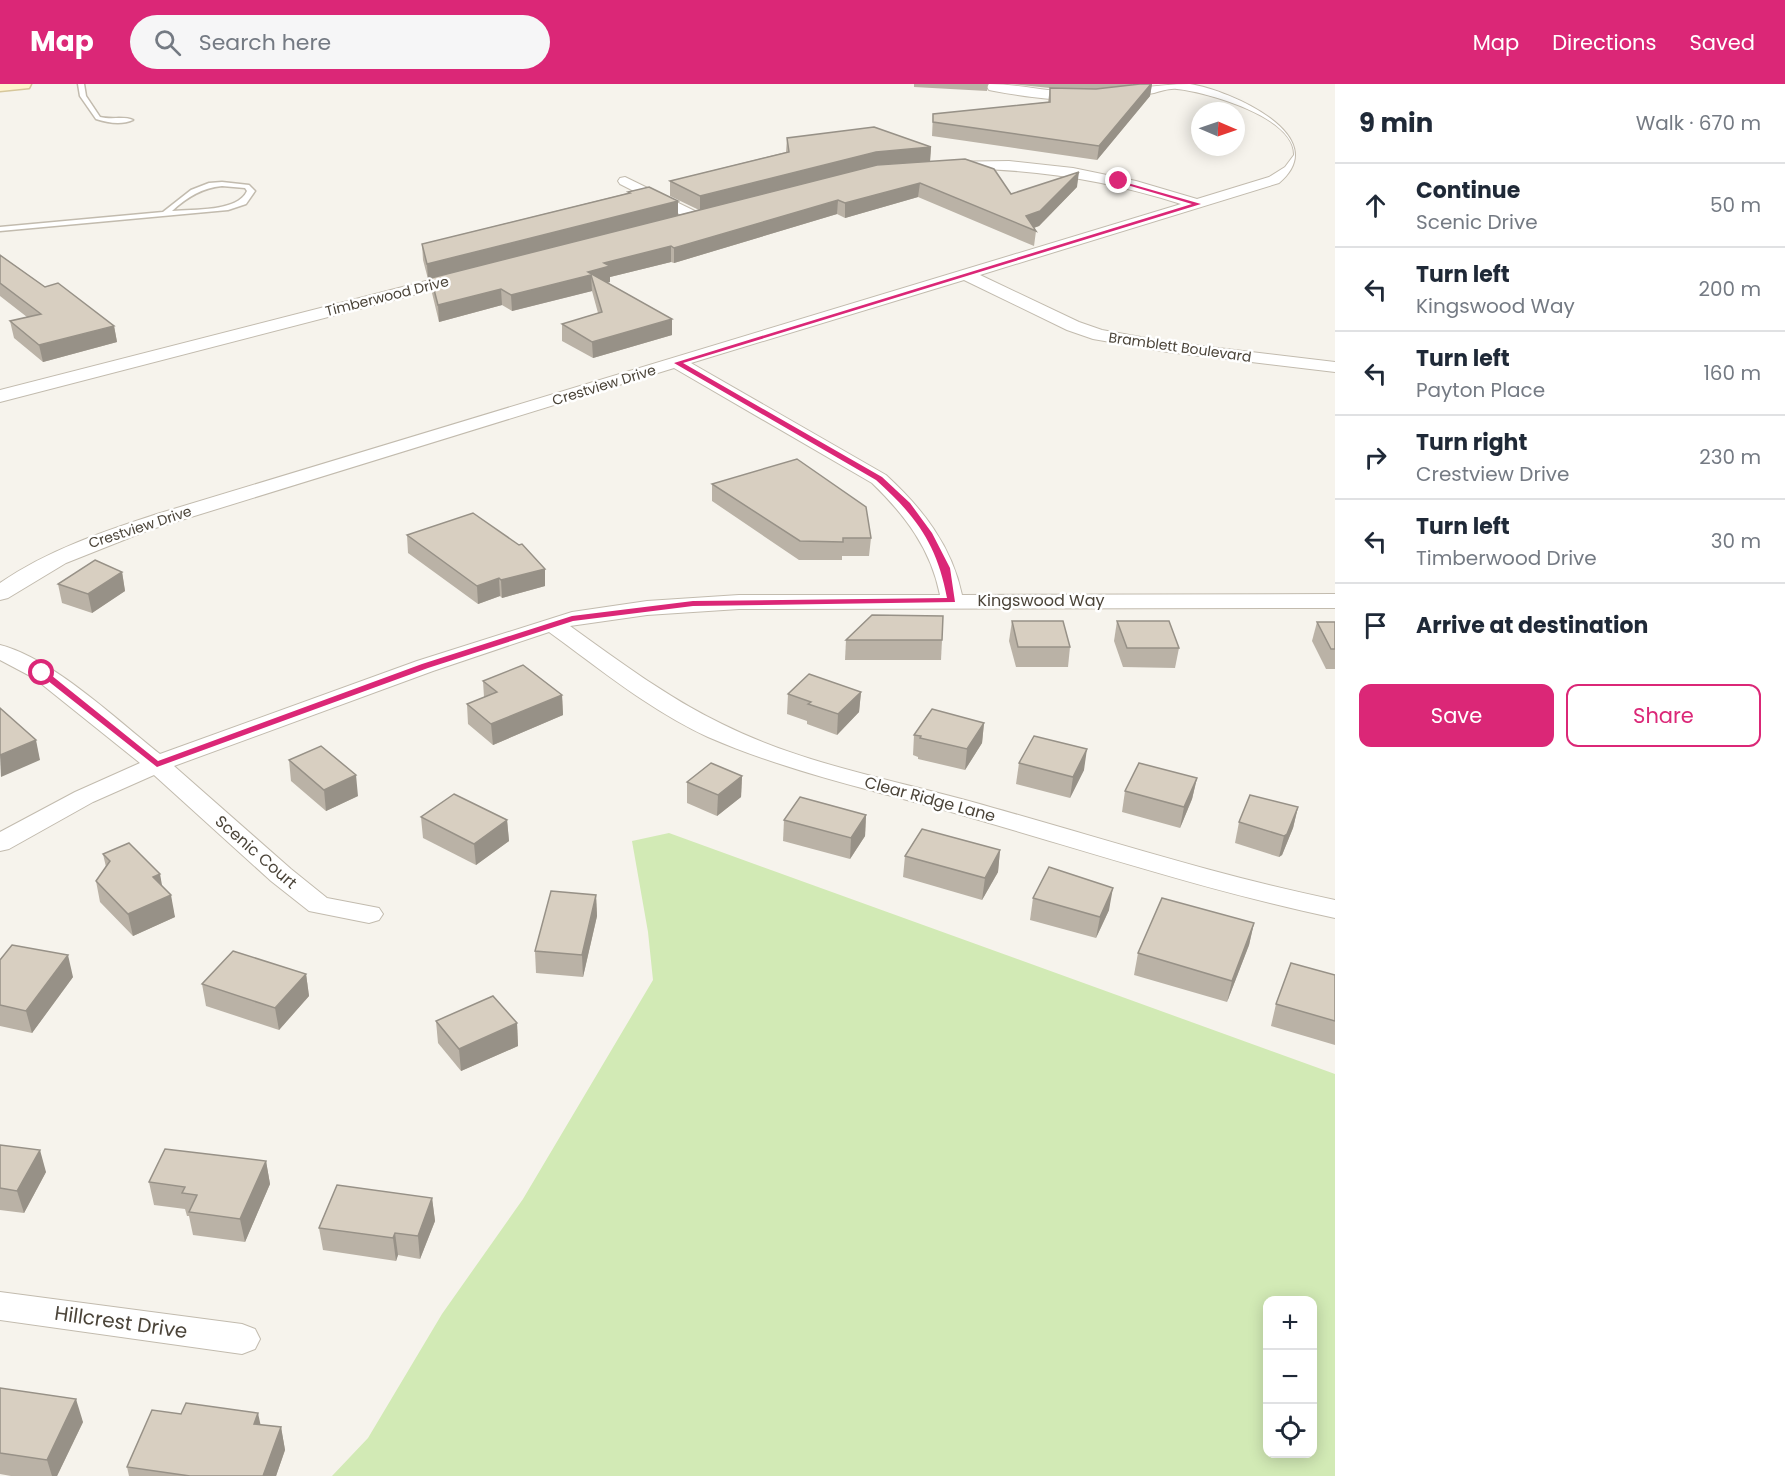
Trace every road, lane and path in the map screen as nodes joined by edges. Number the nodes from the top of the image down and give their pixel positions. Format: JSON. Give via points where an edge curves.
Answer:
{"nodes":[{"id":1,"x":23,"y":84,"type":"edge"},
{"id":2,"x":81,"y":84,"type":"edge"},
{"id":3,"x":1176,"y":84,"type":"edge"},
{"id":4,"x":0,"y":86,"type":"edge"},
{"id":5,"x":994,"y":87,"type":"dead end"},
{"id":6,"x":130,"y":120,"type":"dead end"},
{"id":7,"x":925,"y":166,"type":"edge"},
{"id":8,"x":625,"y":181,"type":"dead end"},
{"id":9,"x":1198,"y":204,"type":"junction"},
{"id":10,"x":165,"y":214,"type":"junction"},
{"id":11,"x":675,"y":223,"type":"edge"},
{"id":12,"x":0,"y":229,"type":"edge"},
{"id":13,"x":483,"y":272,"type":"edge"},
{"id":14,"x":965,"y":274,"type":"junction"},
{"id":15,"x":678,"y":363,"type":"junction"},
{"id":16,"x":1335,"y":367,"type":"edge"},
{"id":17,"x":2,"y":393,"type":"edge"},
{"id":18,"x":0,"y":593,"type":"edge"},
{"id":19,"x":952,"y":600,"type":"junction"},
{"id":20,"x":1335,"y":601,"type":"edge"},
{"id":21,"x":552,"y":624,"type":"junction"},
{"id":22,"x":0,"y":652,"type":"edge"},
{"id":23,"x":157,"y":764,"type":"junction"},
{"id":24,"x":0,"y":843,"type":"edge"},
{"id":25,"x":1335,"y":909,"type":"edge"},
{"id":26,"x":369,"y":914,"type":"dead end"},
{"id":27,"x":0,"y":1306,"type":"edge"},
{"id":28,"x":242,"y":1339,"type":"dead end"}],
"edges":[{"from":1,"to":4,"type":"main road"},
{"from":2,"to":6,"type":"lane","via":[[83,96],[98,118]]},
{"from":3,"to":5,"type":"street","via":[[1080,99]]},
{"from":3,"to":9,"type":"street","name":"Crestview Drive","via":[[1268,113],[1290,129],[1302,147],[1301,156],[1288,173]]},
{"from":7,"to":9,"type":"street","via":[[1002,165],[1076,172]]},
{"from":8,"to":11,"type":"street","via":[[703,216]]},
{"from":9,"to":14,"type":"street","name":"Crestview Drive"},
{"from":10,"to":10,"type":"lane","via":[[238,205],[249,197],[250,191],[247,186],[235,184],[200,187]]},
{"from":10,"to":12,"type":"lane"},
{"from":13,"to":17,"type":"street","name":"Timberwood Drive"},
{"from":14,"to":15,"type":"street","name":"Crestview Drive"},
{"from":14,"to":16,"type":"street","name":"Bramblett Boulevard","via":[[1099,335]]},
{"from":15,"to":18,"type":"street","name":"Crestview Drive","via":[[95,541],[38,567]]},
{"from":15,"to":19,"type":"street","via":[[879,479],[907,504],[928,533],[946,568]]},
{"from":19,"to":20,"type":"street","name":"Kingswood Way"},
{"from":19,"to":21,"type":"street","name":"Kingswood Way","via":[[693,604]]},
{"from":21,"to":23,"type":"street","name":"Kingswood Way"},
{"from":21,"to":25,"type":"street","name":"Clear Ridge Lane","via":[[690,717],[797,763],[1179,871]]},
{"from":22,"to":23,"type":"street","name":"Scenic Court","via":[[42,673]]},
{"from":23,"to":24,"type":"street","name":"Kingswood Way","via":[[84,797]]},
{"from":23,"to":26,"type":"street","name":"Scenic Court","via":[[319,905]]},
{"from":27,"to":28,"type":"street","name":"Hillcrest Drive"}]}
